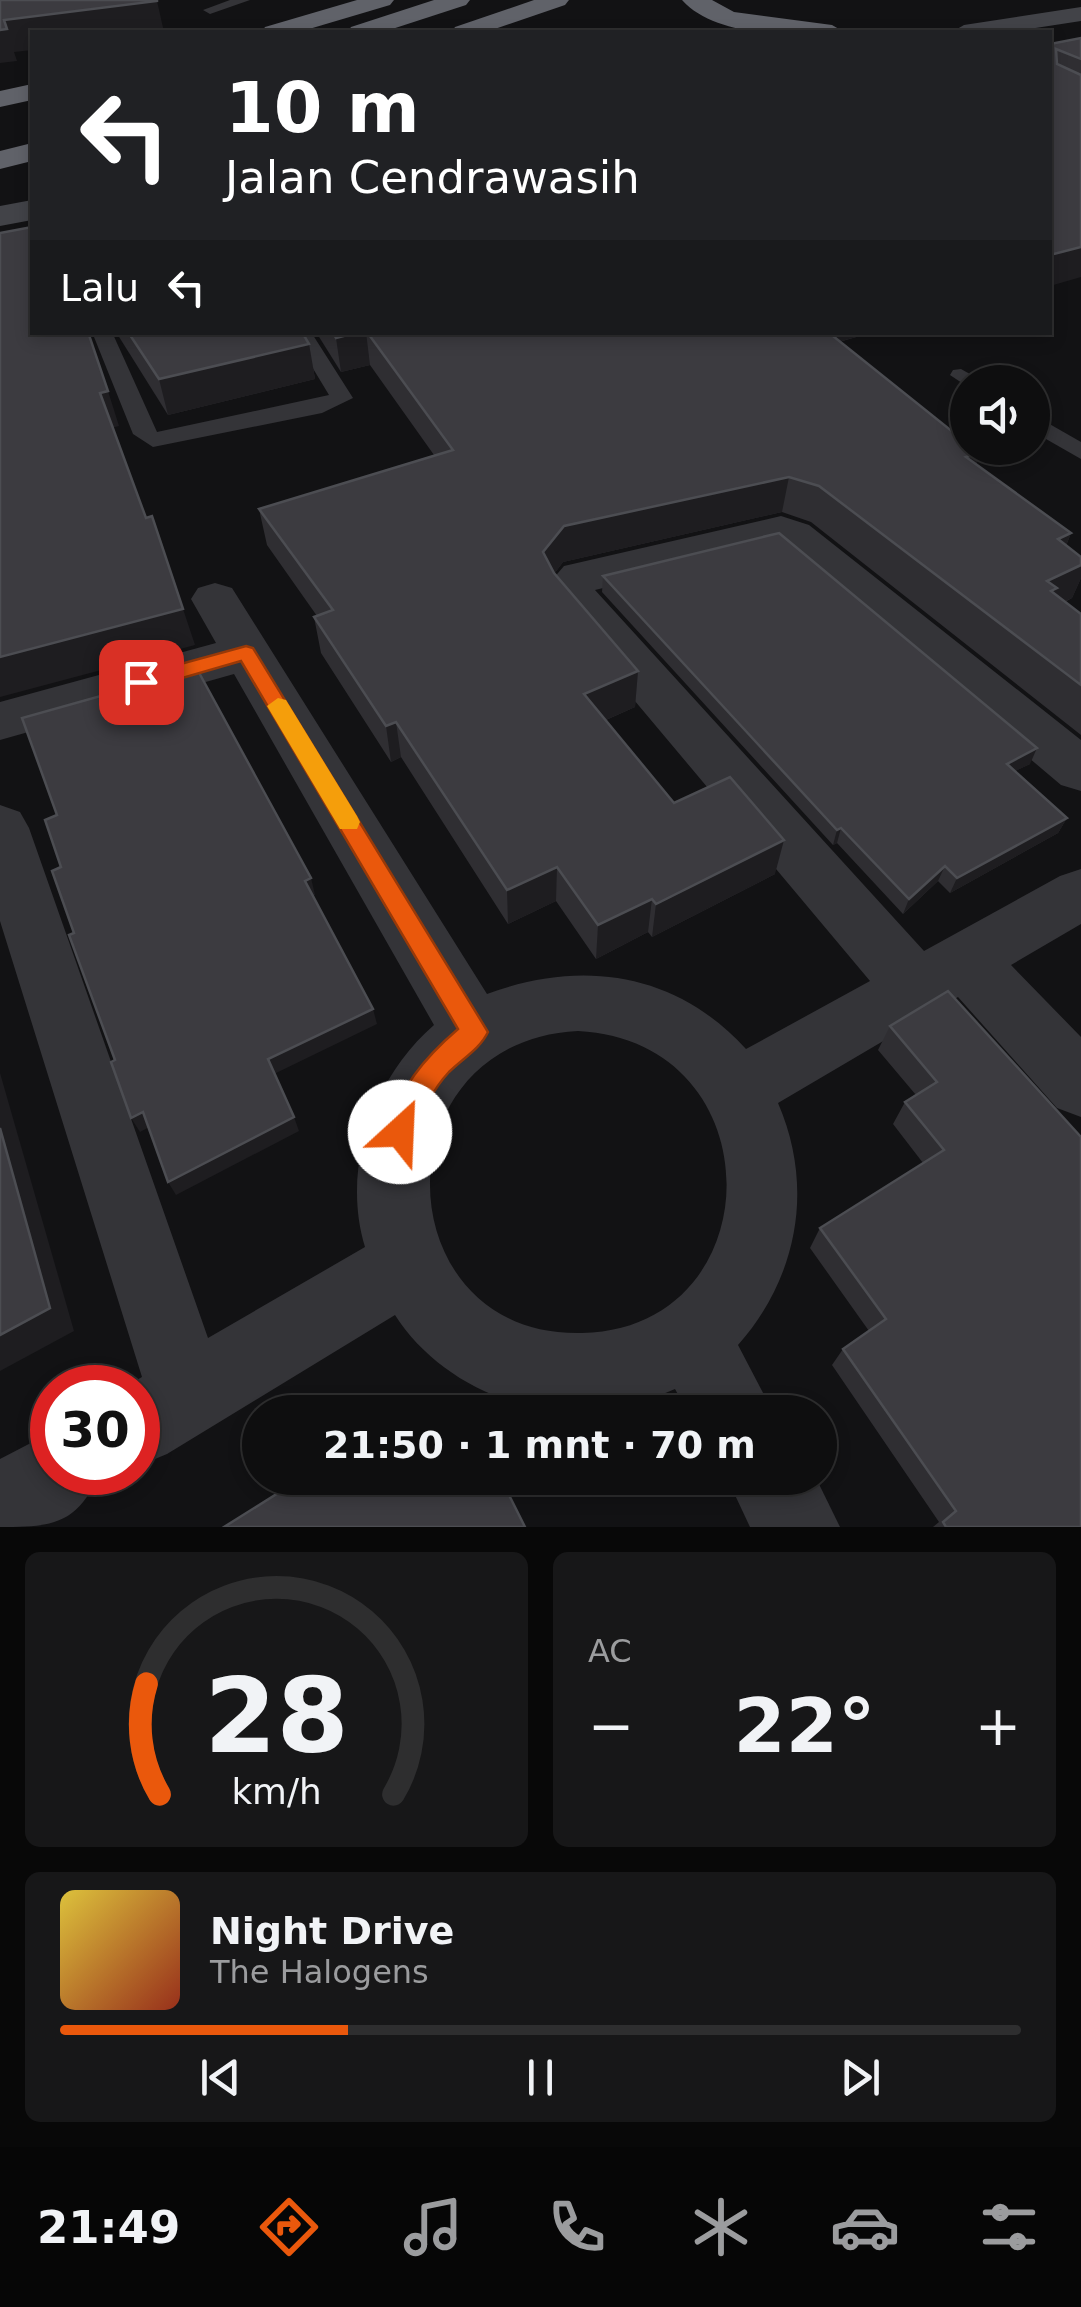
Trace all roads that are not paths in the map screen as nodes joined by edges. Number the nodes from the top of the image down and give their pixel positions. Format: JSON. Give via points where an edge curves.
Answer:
{"nodes":[{"id":1,"x":244,"y":0,"type":"edge"},
{"id":2,"x":382,"y":0,"type":"edge"},
{"id":3,"x":458,"y":0,"type":"edge"},
{"id":4,"x":557,"y":0,"type":"edge"},
{"id":5,"x":694,"y":0,"type":"edge"},
{"id":6,"x":210,"y":10,"type":"dead end"},
{"id":7,"x":1081,"y":14,"type":"edge"},
{"id":8,"x":281,"y":30,"type":"edge"},
{"id":9,"x":366,"y":30,"type":"edge"},
{"id":10,"x":470,"y":30,"type":"edge"},
{"id":11,"x":817,"y":30,"type":"edge"},
{"id":12,"x":977,"y":30,"type":"edge"},
{"id":13,"x":30,"y":92,"type":"edge"},
{"id":14,"x":0,"y":99,"type":"edge"},
{"id":15,"x":30,"y":118,"type":"edge"},
{"id":16,"x":0,"y":125,"type":"edge"},
{"id":17,"x":30,"y":152,"type":"edge"},
{"id":18,"x":0,"y":160,"type":"edge"},
{"id":19,"x":103,"y":335,"type":"edge"},
{"id":20,"x":304,"y":335,"type":"edge"},
{"id":21,"x":1050,"y":432,"type":"edge"},
{"id":22,"x":1081,"y":452,"type":"edge"},
{"id":23,"x":215,"y":599,"type":"dead end"},
{"id":24,"x":246,"y":653,"type":"junction"},
{"id":25,"x":0,"y":721,"type":"edge"},
{"id":26,"x":1081,"y":770,"type":"edge"},
{"id":27,"x":0,"y":828,"type":"edge"},
{"id":28,"x":1081,"y":894,"type":"edge"},
{"id":29,"x":940,"y":974,"type":"junction"},
{"id":30,"x":474,"y":1032,"type":"junction"},
{"id":31,"x":1081,"y":1085,"type":"edge"},
{"id":32,"x":737,"y":1090,"type":"junction"},
{"id":33,"x":406,"y":1265,"type":"junction"},
{"id":34,"x":691,"y":1340,"type":"junction"},
{"id":35,"x":722,"y":1395,"type":"edge"},
{"id":36,"x":163,"y":1410,"type":"edge"},
{"id":37,"x":30,"y":1489,"type":"edge"},
{"id":38,"x":779,"y":1495,"type":"edge"},
{"id":39,"x":0,"y":1507,"type":"edge"},
{"id":40,"x":797,"y":1527,"type":"edge"}],
"edges":[{"from":1,"to":6,"type":"lane"},
{"from":2,"to":8,"type":"highway"},
{"from":3,"to":9,"type":"highway"},
{"from":4,"to":10,"type":"highway"},
{"from":5,"to":11,"type":"highway","via":[[728,18]]},
{"from":7,"to":12,"type":"street"},
{"from":13,"to":14,"type":"highway"},
{"from":15,"to":16,"type":"highway"},
{"from":17,"to":18,"type":"highway"},
{"from":19,"to":20,"type":"lane","via":[[144,434],[153,440],[342,398]]},
{"from":21,"to":22,"type":"lane"},
{"from":23,"to":24,"type":"street"},
{"from":24,"to":25,"type":"street"},
{"from":24,"to":30,"type":"street"},
{"from":26,"to":29,"type":"street","via":[[782,530],[581,577],[570,587]]},
{"from":27,"to":36,"type":"street"},
{"from":28,"to":29,"type":"street"},
{"from":29,"to":31,"type":"street"},
{"from":29,"to":32,"type":"street"},
{"from":30,"to":32,"type":"street","via":[[520,1011],[566,1002],[616,1007],[662,1023],[704,1052]]},
{"from":30,"to":33,"type":"street","via":[[437,1065],[408,1106],[392,1158],[391,1212]]},
{"from":32,"to":34,"type":"street","via":[[763,1150],[766,1220],[742,1287]]},
{"from":33,"to":34,"type":"street","via":[[457,1330],[530,1368],[615,1372]]},
{"from":33,"to":36,"type":"street"},
{"from":34,"to":35,"type":"street"},
{"from":37,"to":39,"type":"street"},
{"from":38,"to":40,"type":"street"}]}
